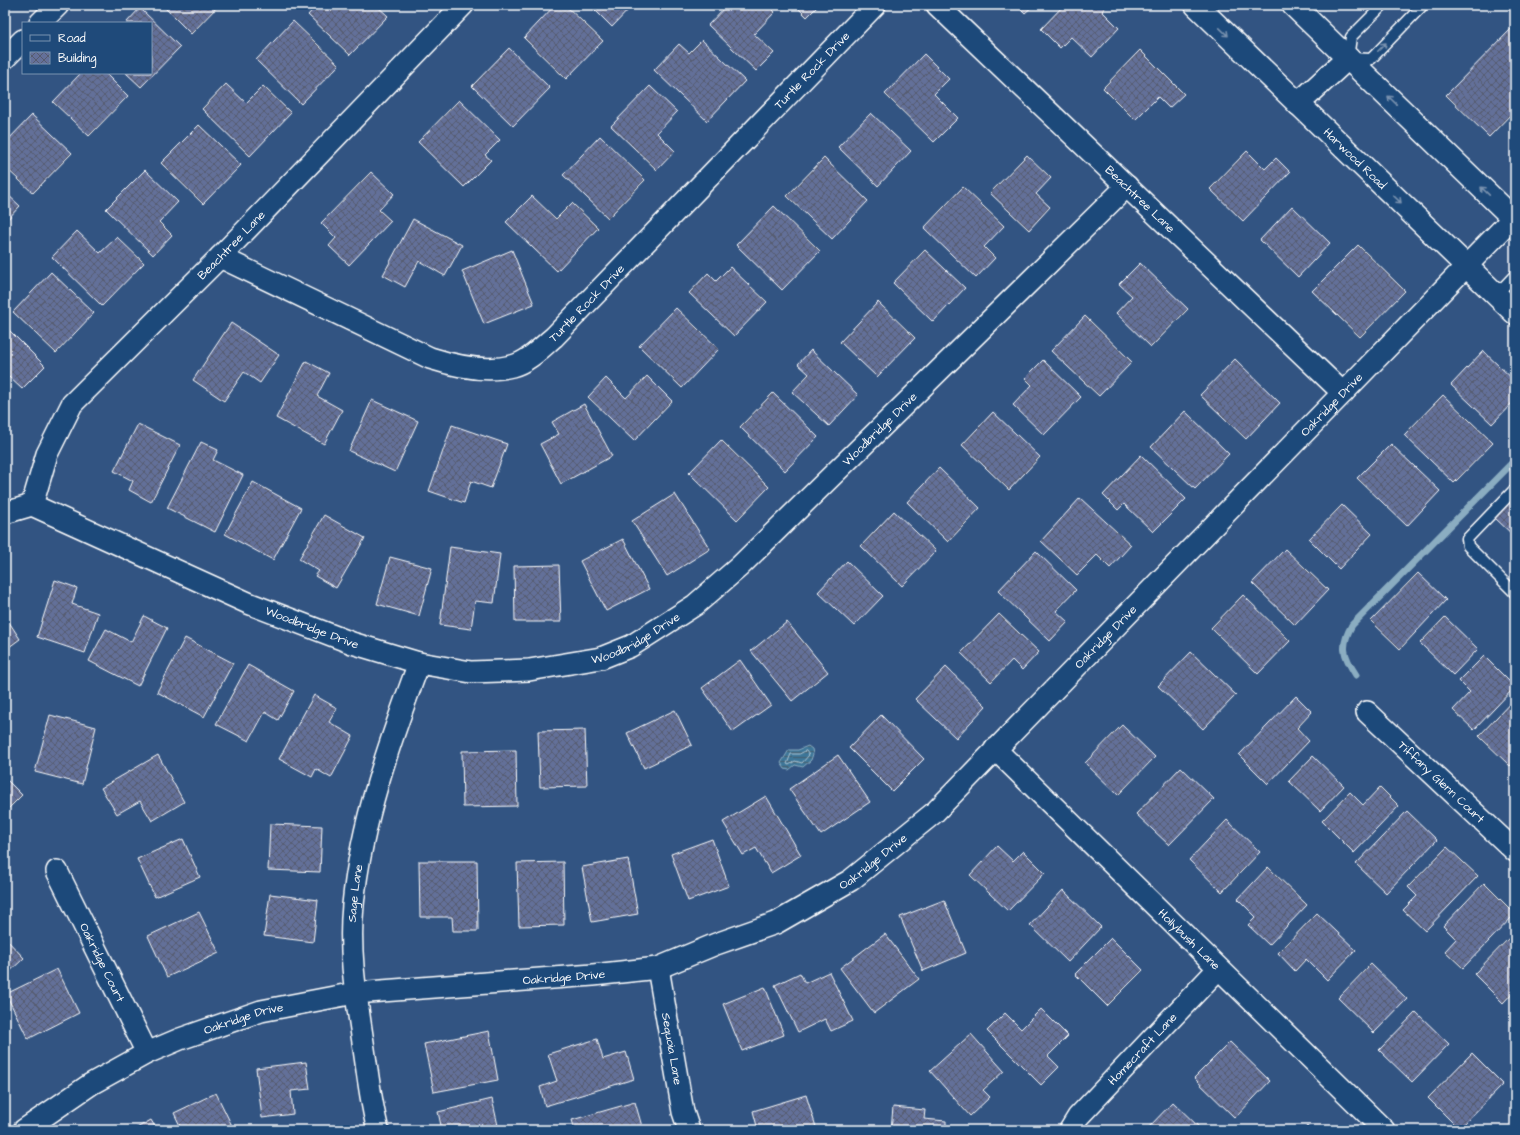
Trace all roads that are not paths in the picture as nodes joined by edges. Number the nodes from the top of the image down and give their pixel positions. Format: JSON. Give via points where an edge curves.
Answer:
{"nodes":[{"id":1,"x":58,"y":5,"type":"edge"},
{"id":2,"x":463,"y":5,"type":"edge"},
{"id":3,"x":874,"y":5,"type":"edge"},
{"id":4,"x":937,"y":5,"type":"edge"},
{"id":5,"x":1196,"y":5,"type":"edge"},
{"id":6,"x":1293,"y":5,"type":"edge"},
{"id":7,"x":1383,"y":5,"type":"edge"},
{"id":8,"x":1423,"y":5,"type":"edge"},
{"id":9,"x":41,"y":22,"type":"edge"},
{"id":10,"x":22,"y":41,"type":"edge"},
{"id":11,"x":5,"y":58,"type":"edge"},
{"id":12,"x":1348,"y":58,"type":"junction"},
{"id":13,"x":1298,"y":104,"type":"junction"},
{"id":14,"x":1127,"y":186,"type":"junction"},
{"id":15,"x":1514,"y":217,"type":"edge"},
{"id":16,"x":220,"y":257,"type":"junction"},
{"id":17,"x":1466,"y":266,"type":"junction"},
{"id":18,"x":1515,"y":275,"type":"edge"},
{"id":19,"x":1496,"y":294,"type":"junction"},
{"id":20,"x":1515,"y":313,"type":"edge"},
{"id":21,"x":1343,"y":393,"type":"junction"},
{"id":22,"x":1515,"y":490,"type":"edge"},
{"id":23,"x":32,"y":505,"type":"junction"},
{"id":24,"x":5,"y":513,"type":"edge"},
{"id":25,"x":1515,"y":592,"type":"edge"},
{"id":26,"x":419,"y":663,"type":"junction"},
{"id":27,"x":1367,"y":712,"type":"dead end"},
{"id":28,"x":995,"y":749,"type":"junction"},
{"id":29,"x":1515,"y":851,"type":"edge"},
{"id":30,"x":57,"y":871,"type":"dead end"},
{"id":31,"x":658,"y":968,"type":"junction"},
{"id":32,"x":1218,"y":969,"type":"junction"},
{"id":33,"x":355,"y":993,"type":"junction"},
{"id":34,"x":147,"y":1053,"type":"junction"},
{"id":35,"x":24,"y":1130,"type":"edge"},
{"id":36,"x":378,"y":1130,"type":"edge"},
{"id":37,"x":688,"y":1130,"type":"edge"},
{"id":38,"x":1070,"y":1130,"type":"edge"},
{"id":39,"x":1384,"y":1130,"type":"edge"}],
"edges":[{"from":1,"to":9,"type":"street"},
{"from":2,"to":16,"type":"street","name":"Beachtree Lane"},
{"from":3,"to":16,"type":"street","name":"Turtle Rock Drive","via":[[554,336],[530,356],[512,366],[455,366],[430,358]]},
{"from":4,"to":14,"type":"street","name":"Beachtree Lane"},
{"from":5,"to":13,"type":"main road","name":"Harwood Road","one_way":true},
{"from":6,"to":12,"type":"main road"},
{"from":7,"to":12,"type":"lane","via":[[1351,37]]},
{"from":12,"to":8,"type":"lane","one_way":true,"via":[[1371,59]]},
{"from":10,"to":11,"type":"street"},
{"from":12,"to":13,"type":"main road"},
{"from":15,"to":12,"type":"main road","one_way":true},
{"from":13,"to":17,"type":"main road","name":"Harwood Road","one_way":true},
{"from":14,"to":21,"type":"street","name":"Beachtree Lane"},
{"from":14,"to":26,"type":"street","name":"Woodbridge Drive","via":[[739,567],[695,605],[631,646],[601,658],[529,670],[471,672]]},
{"from":15,"to":17,"type":"street","name":"Oakridge Drive"},
{"from":16,"to":23,"type":"street","name":"Beachtree Lane","via":[[72,404],[47,454]]},
{"from":17,"to":19,"type":"main road","name":"Harwood Road"},
{"from":17,"to":21,"type":"street","name":"Oakridge Drive"},
{"from":18,"to":19,"type":"lane"},
{"from":19,"to":20,"type":"main road","name":"Harwood Road"},
{"from":21,"to":28,"type":"street","name":"Oakridge Drive"},
{"from":22,"to":25,"type":"lane","via":[[1467,539],[1468,546]]},
{"from":23,"to":24,"type":"street"},
{"from":23,"to":26,"type":"street","name":"Woodbridge Drive","via":[[248,604],[352,642]]},
{"from":26,"to":33,"type":"street","name":"Sage Lane","via":[[389,744],[363,842],[353,905],[351,954]]},
{"from":27,"to":29,"type":"street","name":"Tiffany Glenn Court"},
{"from":28,"to":31,"type":"street","name":"Oakridge Drive","via":[[935,812],[851,880],[776,922]]},
{"from":28,"to":32,"type":"street","name":"Hollybush Lane"},
{"from":30,"to":34,"type":"street","name":"Oakridge Court"},
{"from":31,"to":33,"type":"street","name":"Oakridge Drive"},
{"from":31,"to":37,"type":"street","name":"Sequoia Lane"},
{"from":32,"to":38,"type":"street","name":"Homecraft Lane","via":[[1078,1117]]},
{"from":32,"to":39,"type":"street","name":"Hollybush Lane"},
{"from":33,"to":34,"type":"street","name":"Oakridge Drive","via":[[261,1011]]},
{"from":33,"to":36,"type":"street","name":"Sage Lane"},
{"from":34,"to":35,"type":"street","name":"Oakridge Drive","via":[[91,1084]]}]}
